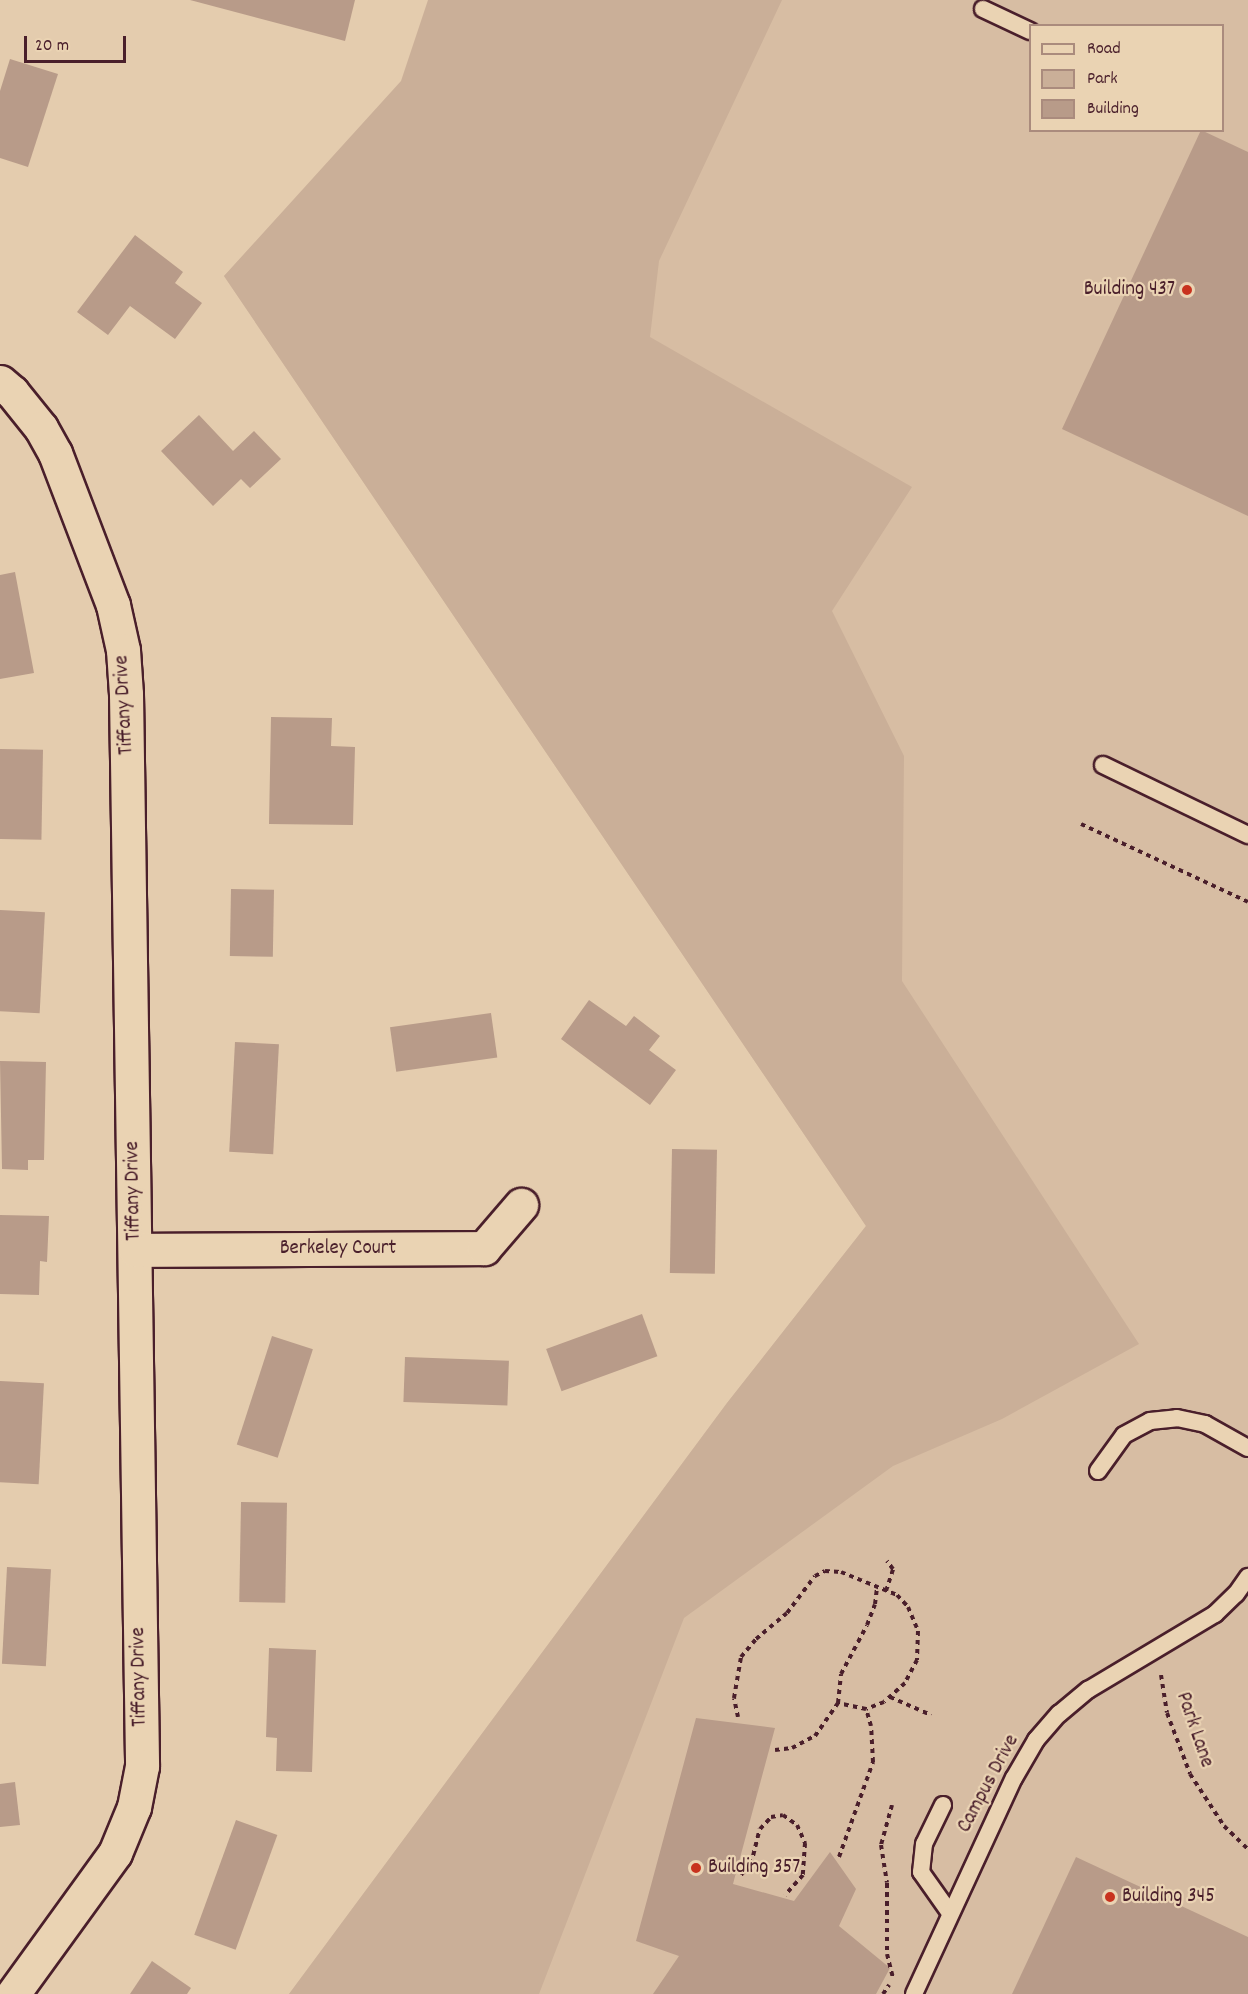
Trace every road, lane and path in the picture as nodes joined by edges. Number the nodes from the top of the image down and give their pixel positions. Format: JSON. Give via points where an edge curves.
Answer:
{"nodes":[{"id":1,"x":983,"y":9,"type":"dead end"},
{"id":2,"x":1029,"y":31,"type":"edge"},
{"id":3,"x":0,"y":382,"type":"edge"},
{"id":4,"x":1103,"y":765,"type":"dead end"},
{"id":5,"x":1081,"y":824,"type":"dead end"},
{"id":6,"x":1248,"y":835,"type":"edge"},
{"id":7,"x":1248,"y":902,"type":"edge"},
{"id":8,"x":521,"y":1205,"type":"dead end"},
{"id":9,"x":135,"y":1250,"type":"junction"},
{"id":10,"x":1248,"y":1448,"type":"edge"},
{"id":11,"x":1098,"y":1471,"type":"dead end"},
{"id":12,"x":887,"y":1561,"type":"dead end"},
{"id":13,"x":1248,"y":1577,"type":"edge"},
{"id":14,"x":877,"y":1587,"type":"junction"},
{"id":15,"x":886,"y":1591,"type":"junction"},
{"id":16,"x":1242,"y":1597,"type":"edge"},
{"id":17,"x":1161,"y":1675,"type":"dead end"},
{"id":18,"x":890,"y":1697,"type":"junction"},
{"id":19,"x":838,"y":1702,"type":"junction"},
{"id":20,"x":866,"y":1709,"type":"junction"},
{"id":21,"x":930,"y":1715,"type":"dead end"},
{"id":22,"x":738,"y":1717,"type":"dead end"},
{"id":23,"x":775,"y":1750,"type":"dead end"},
{"id":24,"x":892,"y":1805,"type":"dead end"},
{"id":25,"x":943,"y":1805,"type":"dead end"},
{"id":26,"x":1248,"y":1849,"type":"edge"},
{"id":27,"x":839,"y":1857,"type":"dead end"},
{"id":28,"x":741,"y":1875,"type":"dead end"},
{"id":29,"x":785,"y":1895,"type":"dead end"},
{"id":30,"x":950,"y":1913,"type":"junction"},
{"id":31,"x":893,"y":1979,"type":"dead end"},
{"id":32,"x":13,"y":1994,"type":"edge"},
{"id":33,"x":914,"y":1994,"type":"edge"}],
"edges":[{"from":1,"to":2,"type":"lane"},
{"from":3,"to":9,"type":"street","name":"Tiffany Drive","via":[[41,428],[55,453],[113,605],[123,650]]},
{"from":4,"to":6,"type":"lane"},
{"from":5,"to":7,"type":"path"},
{"from":8,"to":9,"type":"street","name":"Berkeley Court","via":[[484,1248]]},
{"from":9,"to":32,"type":"street","name":"Tiffany Drive","via":[[142,1767],[134,1808],[115,1853]]},
{"from":10,"to":11,"type":"lane","via":[[1204,1424],[1177,1418],[1150,1421],[1124,1436]]},
{"from":12,"to":15,"type":"path","via":[[893,1569]]},
{"from":13,"to":16,"type":"lane","name":"Campus Drive"},
{"from":14,"to":15,"type":"path"},
{"from":14,"to":19,"type":"path","via":[[867,1625],[841,1674]]},
{"from":14,"to":22,"type":"path","via":[[841,1572],[825,1571],[815,1576],[787,1613],[741,1657],[734,1698]]},
{"from":15,"to":18,"type":"path","via":[[897,1595],[908,1607],[918,1631],[917,1660],[905,1683]]},
{"from":16,"to":30,"type":"lane","name":"Campus Drive","via":[[1088,1690],[1059,1714],[1036,1740],[1014,1778]]},
{"from":17,"to":26,"type":"path","name":"Park Lane","via":[[1167,1713],[1190,1774],[1224,1826]]},
{"from":18,"to":20,"type":"path"},
{"from":18,"to":21,"type":"path"},
{"from":19,"to":20,"type":"path"},
{"from":19,"to":23,"type":"path","via":[[815,1736],[792,1748]]},
{"from":20,"to":27,"type":"path","via":[[873,1762]]},
{"from":24,"to":31,"type":"path","via":[[881,1845],[887,1883],[887,1954]]},
{"from":25,"to":30,"type":"lane","via":[[924,1844],[921,1872]]},
{"from":28,"to":29,"type":"path","via":[[751,1864],[760,1829],[771,1817],[783,1815],[797,1825],[806,1843],[803,1875]]},
{"from":30,"to":33,"type":"lane","name":"Campus Drive"}]}
